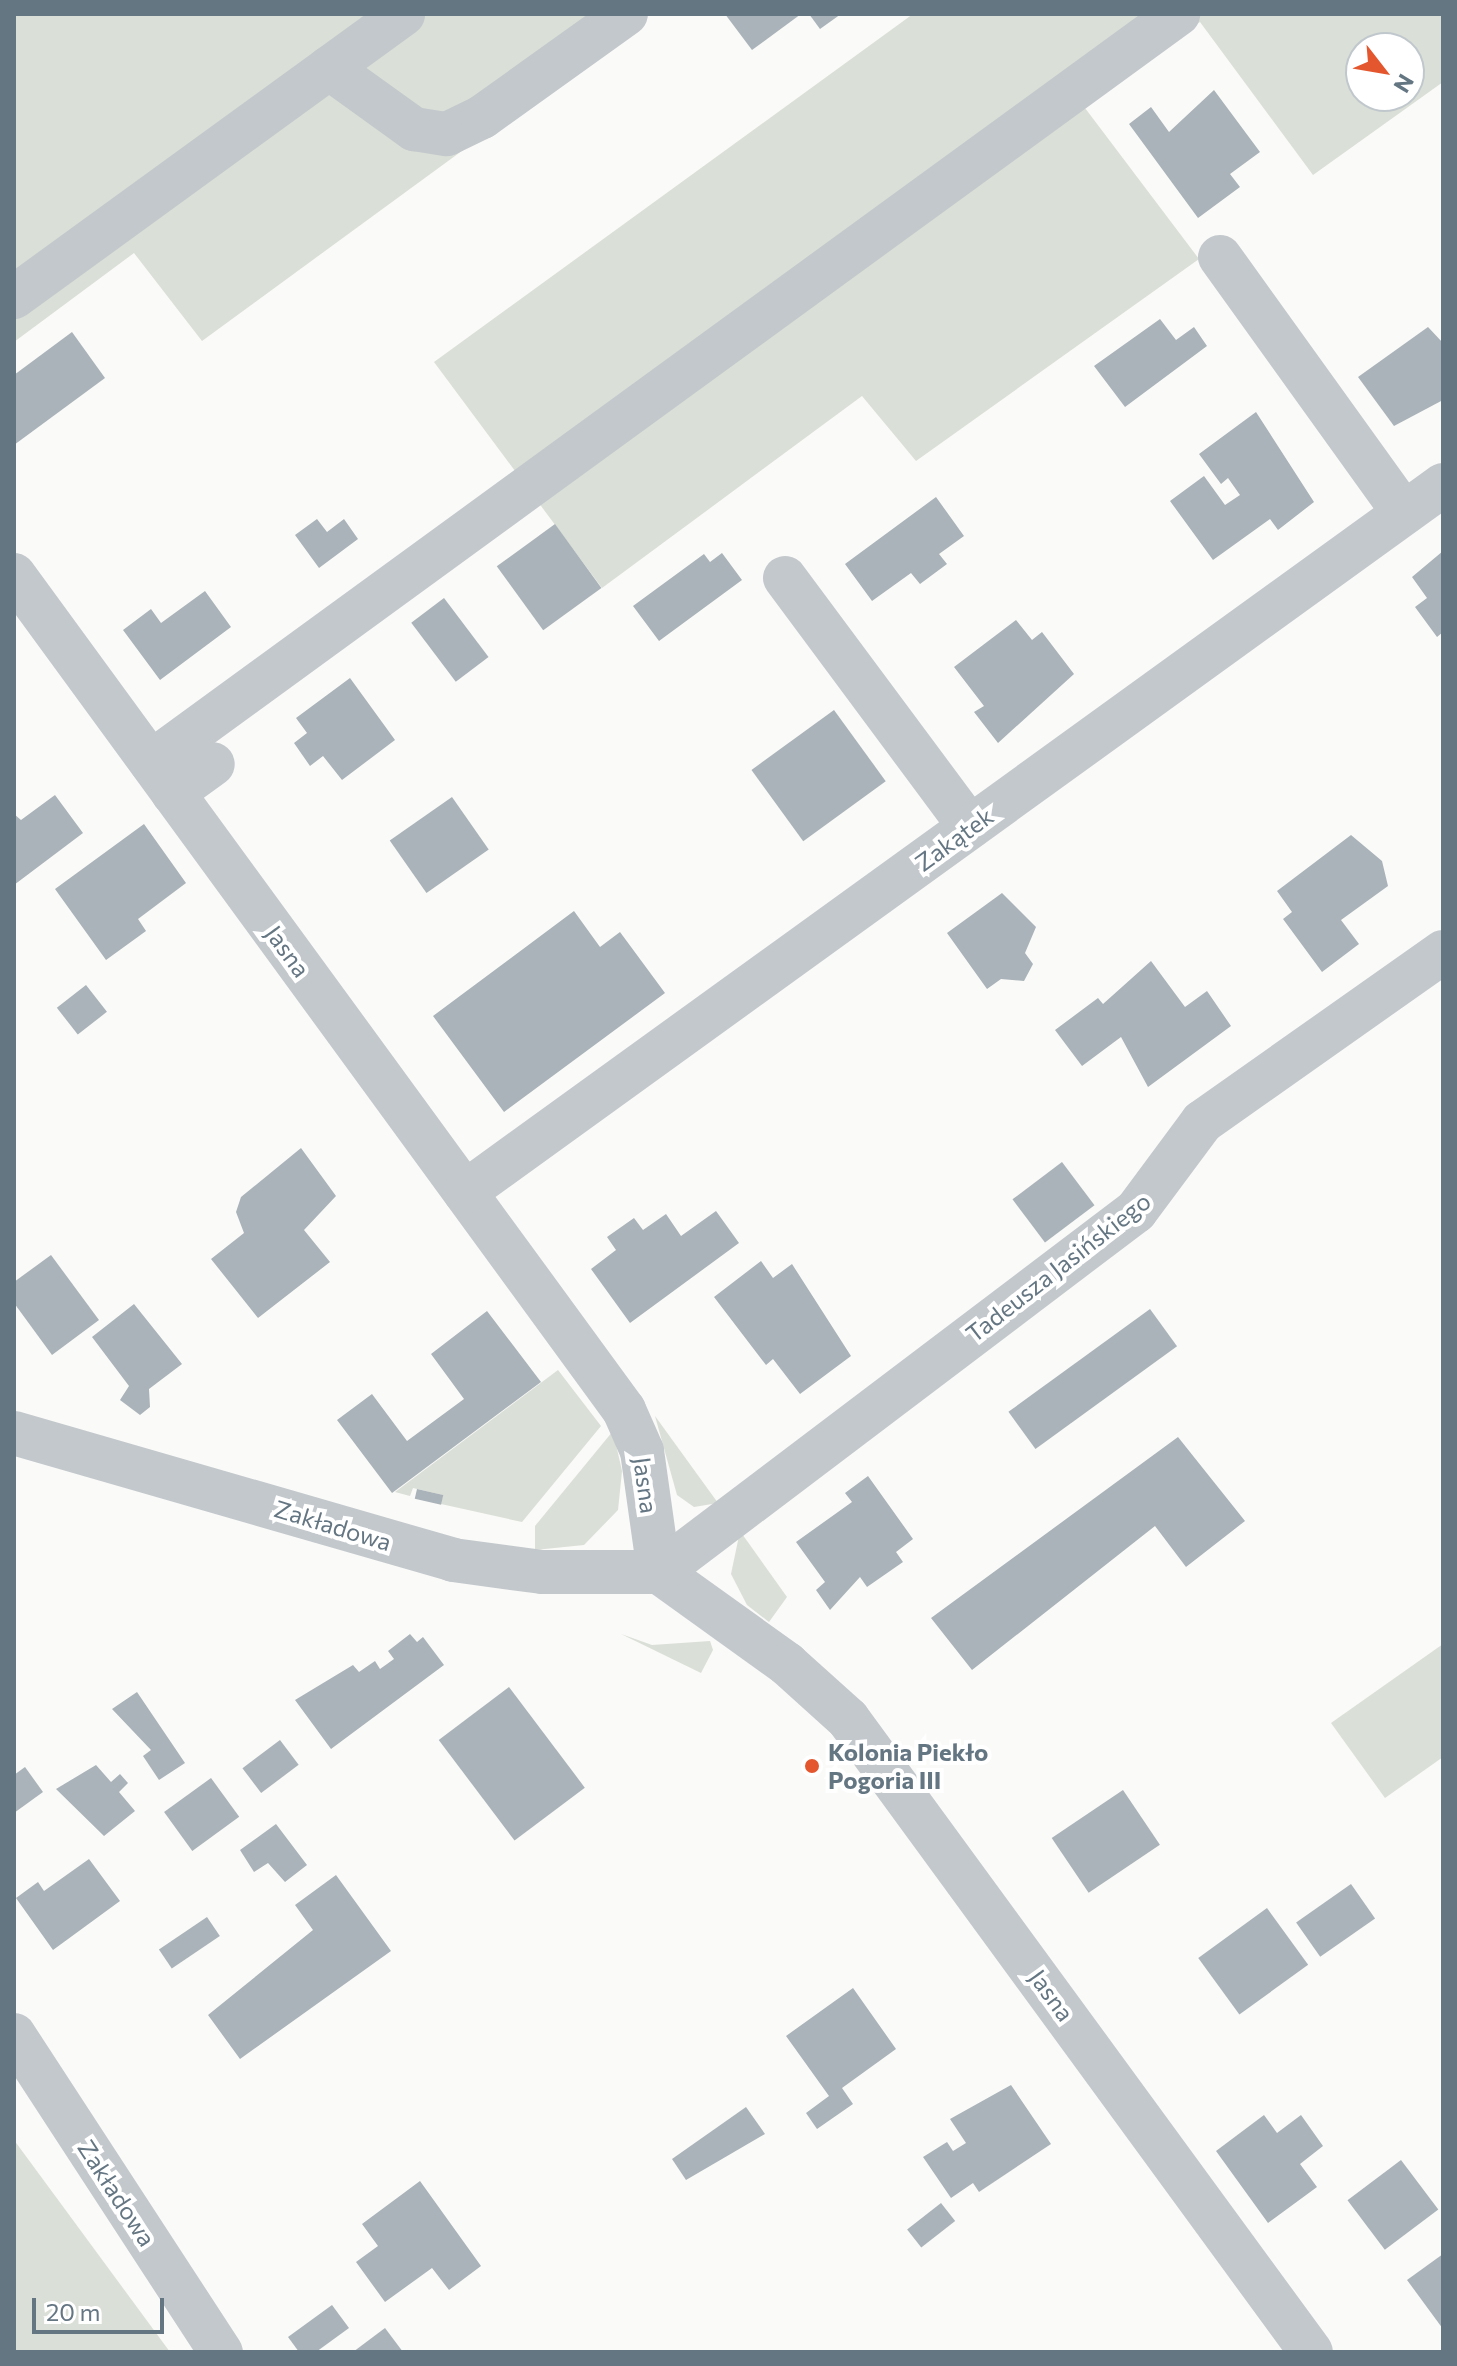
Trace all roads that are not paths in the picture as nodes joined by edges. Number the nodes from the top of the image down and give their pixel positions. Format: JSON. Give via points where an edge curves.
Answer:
{"nodes":[{"id":1,"x":403,"y":14,"type":"edge"},
{"id":2,"x":626,"y":14,"type":"edge"},
{"id":3,"x":1178,"y":14,"type":"edge"},
{"id":4,"x":329,"y":68,"type":"junction"},
{"id":5,"x":1220,"y":257,"type":"dead end"},
{"id":6,"x":14,"y":297,"type":"edge"},
{"id":7,"x":1443,"y":485,"type":"edge"},
{"id":8,"x":1404,"y":513,"type":"junction"},
{"id":9,"x":785,"y":578,"type":"dead end"},
{"id":10,"x":16,"y":582,"type":"edge"},
{"id":11,"x":213,"y":764,"type":"dead end"},
{"id":12,"x":162,"y":778,"type":"junction"},
{"id":13,"x":970,"y":827,"type":"junction"},
{"id":14,"x":1443,"y":952,"type":"edge"},
{"id":15,"x":465,"y":1192,"type":"junction"},
{"id":16,"x":14,"y":1433,"type":"edge"},
{"id":17,"x":659,"y":1572,"type":"junction"},
{"id":18,"x":14,"y":2035,"type":"edge"},
{"id":19,"x":221,"y":2352,"type":"edge"},
{"id":20,"x":1311,"y":2352,"type":"edge"}],
"edges":[{"from":1,"to":4,"type":"street"},
{"from":2,"to":4,"type":"street","via":[[482,117],[447,134],[414,129]]},
{"from":3,"to":12,"type":"street"},
{"from":4,"to":6,"type":"street"},
{"from":5,"to":8,"type":"street"},
{"from":7,"to":8,"type":"street","name":"Zakątek"},
{"from":8,"to":13,"type":"street","name":"Zakątek"},
{"from":9,"to":13,"type":"street"},
{"from":10,"to":12,"type":"street","name":"Jasna"},
{"from":11,"to":12,"type":"street"},
{"from":12,"to":15,"type":"street","name":"Jasna"},
{"from":13,"to":15,"type":"street","name":"Zakątek"},
{"from":14,"to":17,"type":"street","name":"Tadeusza Jasińskiego","via":[[1202,1122],[1136,1211]]},
{"from":15,"to":17,"type":"street","name":"Jasna","via":[[632,1425]]},
{"from":16,"to":17,"type":"street","name":"Zakładowa","via":[[453,1560],[542,1572]]},
{"from":17,"to":20,"type":"street","name":"Jasna","via":[[799,1673],[848,1719]]},
{"from":18,"to":19,"type":"street","name":"Zakładowa"}]}
